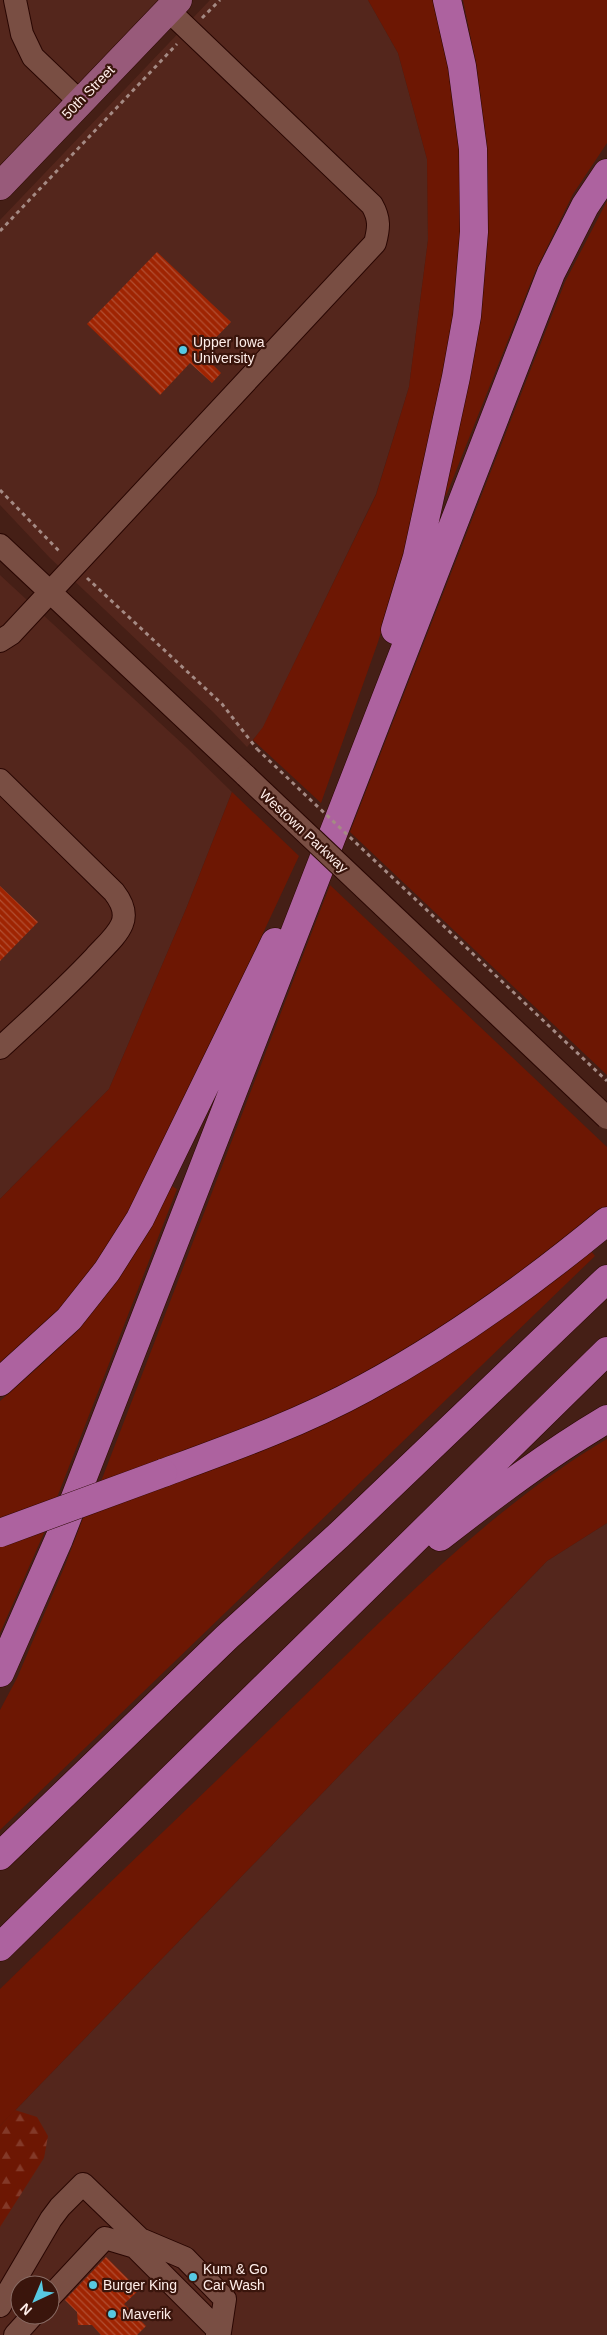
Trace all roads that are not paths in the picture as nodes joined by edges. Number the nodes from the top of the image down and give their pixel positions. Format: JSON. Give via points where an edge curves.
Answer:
{"nodes":[{"id":1,"x":15,"y":0,"type":"edge"},
{"id":2,"x":447,"y":0,"type":"edge"},
{"id":3,"x":173,"y":5,"type":"edge"},
{"id":4,"x":79,"y":101,"type":"junction"},
{"id":5,"x":607,"y":173,"type":"edge"},
{"id":6,"x":0,"y":186,"type":"edge"},
{"id":7,"x":0,"y":545,"type":"edge"},
{"id":8,"x":50,"y":592,"type":"junction"},
{"id":9,"x":0,"y":641,"type":"edge"},
{"id":10,"x":369,"y":742,"type":"junction"},
{"id":11,"x":0,"y":780,"type":"edge"},
{"id":12,"x":343,"y":810,"type":"junction"},
{"id":13,"x":0,"y":1048,"type":"edge"},
{"id":14,"x":607,"y":1118,"type":"edge"},
{"id":15,"x":607,"y":1221,"type":"edge"},
{"id":16,"x":607,"y":1279,"type":"edge"},
{"id":17,"x":607,"y":1352,"type":"edge"},
{"id":18,"x":0,"y":1382,"type":"edge"},
{"id":19,"x":607,"y":1419,"type":"edge"},
{"id":20,"x":0,"y":1533,"type":"edge"},
{"id":21,"x":313,"y":1641,"type":"junction"},
{"id":22,"x":0,"y":1673,"type":"edge"},
{"id":23,"x":0,"y":1856,"type":"edge"},
{"id":24,"x":0,"y":1947,"type":"edge"},
{"id":25,"x":60,"y":2286,"type":"edge"},
{"id":26,"x":0,"y":2306,"type":"edge"},
{"id":27,"x":24,"y":2325,"type":"edge"},
{"id":28,"x":219,"y":2333,"type":"edge"},
{"id":29,"x":15,"y":2335,"type":"edge"}],
"edges":[{"from":1,"to":4,"type":"street","via":[[22,34],[33,57]]},
{"from":2,"to":10,"type":"highway","via":[[462,66],[473,149],[474,232],[467,316],[417,557],[370,704]]},
{"from":3,"to":4,"type":"main road","name":"50th Street"},
{"from":3,"to":8,"type":"street","via":[[190,31],[372,205],[379,227],[374,243]]},
{"from":4,"to":6,"type":"main road","name":"50th Street"},
{"from":5,"to":10,"type":"highway","via":[[585,206],[551,273]]},
{"from":7,"to":8,"type":"street","name":"Westown Parkway"},
{"from":8,"to":9,"type":"street","via":[[11,634]]},
{"from":8,"to":14,"type":"street","name":"Westown Parkway","bridge":true},
{"from":10,"to":12,"type":"highway"},
{"from":11,"to":13,"type":"street","via":[[114,892],[121,900],[124,912],[122,923],[112,938],[58,996]]},
{"from":12,"to":18,"type":"highway","via":[[255,980],[140,1219],[69,1320]]},
{"from":12,"to":22,"type":"highway","via":[[59,1540]]},
{"from":15,"to":20,"type":"highway","bridge":true,"via":[[476,1322],[364,1389],[294,1422]]},
{"from":16,"to":23,"type":"highway"},
{"from":17,"to":21,"type":"highway"},
{"from":19,"to":21,"type":"highway","via":[[488,1499]]},
{"from":21,"to":24,"type":"highway"},
{"from":25,"to":28,"type":"street","via":[[105,2238],[116,2240],[135,2247]]},
{"from":26,"to":28,"type":"street","via":[[51,2219],[83,2184],[140,2239],[185,2258],[212,2284],[225,2299]]},
{"from":27,"to":29,"type":"street"}]}
